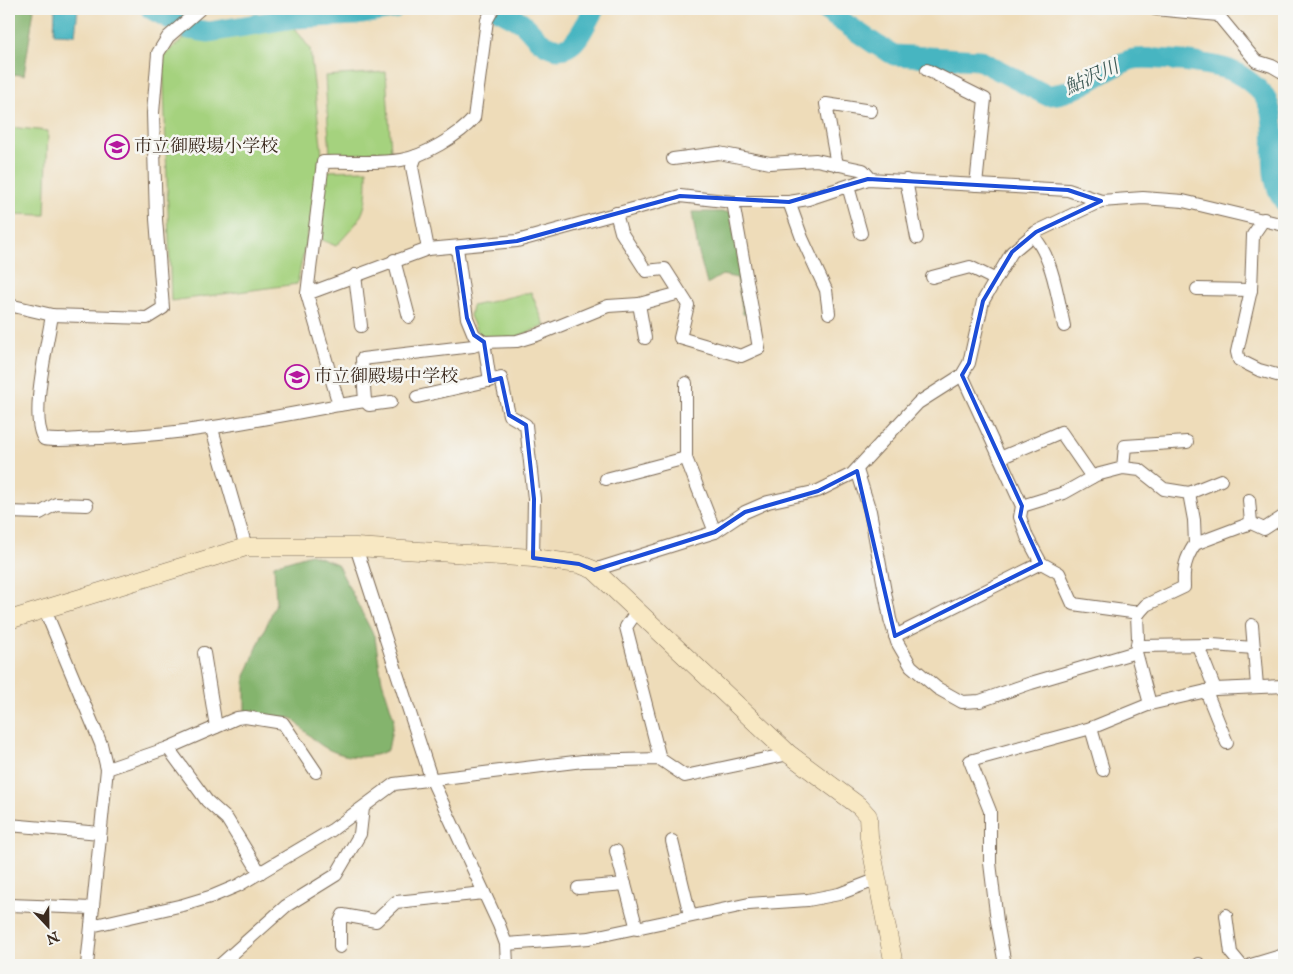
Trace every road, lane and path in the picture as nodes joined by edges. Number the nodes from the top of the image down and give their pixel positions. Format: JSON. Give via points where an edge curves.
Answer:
{"nodes":[{"id":1,"x":200,"y":9,"type":"edge"},
{"id":2,"x":493,"y":9,"type":"edge"},
{"id":3,"x":1155,"y":9,"type":"edge"},
{"id":4,"x":927,"y":70,"type":"dead end"},
{"id":5,"x":1284,"y":74,"type":"edge"},
{"id":6,"x":871,"y":111,"type":"dead end"},
{"id":7,"x":416,"y":156,"type":"junction"},
{"id":8,"x":673,"y":159,"type":"dead end"},
{"id":9,"x":837,"y":165,"type":"junction"},
{"id":10,"x":871,"y":179,"type":"junction"},
{"id":11,"x":906,"y":180,"type":"junction"},
{"id":12,"x":976,"y":185,"type":"junction"},
{"id":13,"x":848,"y":186,"type":"junction"},
{"id":14,"x":1101,"y":200,"type":"junction"},
{"id":15,"x":733,"y":202,"type":"junction"},
{"id":16,"x":789,"y":202,"type":"junction"},
{"id":17,"x":616,"y":212,"type":"junction"},
{"id":18,"x":1264,"y":219,"type":"junction"},
{"id":19,"x":1284,"y":225,"type":"edge"},
{"id":20,"x":861,"y":233,"type":"dead end"},
{"id":21,"x":1032,"y":235,"type":"junction"},
{"id":22,"x":917,"y":238,"type":"dead end"},
{"id":23,"x":457,"y":248,"type":"junction"},
{"id":24,"x":428,"y":250,"type":"junction"},
{"id":25,"x":394,"y":260,"type":"junction"},
{"id":26,"x":355,"y":275,"type":"junction"},
{"id":27,"x":932,"y":277,"type":"dead end"},
{"id":28,"x":994,"y":279,"type":"junction"},
{"id":29,"x":1197,"y":289,"type":"dead end"},
{"id":30,"x":1251,"y":290,"type":"junction"},
{"id":31,"x":680,"y":293,"type":"junction"},
{"id":32,"x":307,"y":294,"type":"junction"},
{"id":33,"x":639,"y":304,"type":"junction"},
{"id":34,"x":9,"y":305,"type":"edge"},
{"id":35,"x":829,"y":313,"type":"dead end"},
{"id":36,"x":52,"y":315,"type":"junction"},
{"id":37,"x":409,"y":317,"type":"dead end"},
{"id":38,"x":360,"y":326,"type":"dead end"},
{"id":39,"x":1064,"y":326,"type":"dead end"},
{"id":40,"x":645,"y":338,"type":"dead end"},
{"id":41,"x":484,"y":342,"type":"junction"},
{"id":42,"x":962,"y":375,"type":"junction"},
{"id":43,"x":1284,"y":377,"type":"edge"},
{"id":44,"x":490,"y":381,"type":"junction"},
{"id":45,"x":686,"y":383,"type":"dead end"},
{"id":46,"x":417,"y":396,"type":"dead end"},
{"id":47,"x":365,"y":401,"type":"junction"},
{"id":48,"x":391,"y":402,"type":"dead end"},
{"id":49,"x":340,"y":405,"type":"junction"},
{"id":50,"x":212,"y":429,"type":"junction"},
{"id":51,"x":1187,"y":442,"type":"dead end"},
{"id":52,"x":686,"y":458,"type":"junction"},
{"id":53,"x":1000,"y":458,"type":"junction"},
{"id":54,"x":1123,"y":468,"type":"junction"},
{"id":55,"x":857,"y":470,"type":"junction"},
{"id":56,"x":1092,"y":477,"type":"junction"},
{"id":57,"x":606,"y":479,"type":"dead end"},
{"id":58,"x":1221,"y":480,"type":"dead end"},
{"id":59,"x":1189,"y":493,"type":"junction"},
{"id":60,"x":1249,"y":500,"type":"dead end"},
{"id":61,"x":87,"y":505,"type":"dead end"},
{"id":62,"x":1022,"y":506,"type":"junction"},
{"id":63,"x":9,"y":512,"type":"edge"},
{"id":64,"x":1284,"y":516,"type":"edge"},
{"id":65,"x":1251,"y":523,"type":"junction"},
{"id":66,"x":716,"y":532,"type":"junction"},
{"id":67,"x":1194,"y":544,"type":"junction"},
{"id":68,"x":356,"y":547,"type":"junction"},
{"id":69,"x":246,"y":548,"type":"junction"},
{"id":70,"x":533,"y":558,"type":"junction"},
{"id":71,"x":1041,"y":564,"type":"junction"},
{"id":72,"x":594,"y":570,"type":"junction"},
{"id":73,"x":45,"y":610,"type":"junction"},
{"id":74,"x":638,"y":611,"type":"junction"},
{"id":75,"x":1139,"y":613,"type":"junction"},
{"id":76,"x":9,"y":620,"type":"edge"},
{"id":77,"x":1252,"y":625,"type":"dead end"},
{"id":78,"x":895,"y":636,"type":"junction"},
{"id":79,"x":1198,"y":646,"type":"junction"},
{"id":80,"x":1254,"y":648,"type":"junction"},
{"id":81,"x":1136,"y":649,"type":"junction"},
{"id":82,"x":204,"y":653,"type":"dead end"},
{"id":83,"x":1256,"y":686,"type":"junction"},
{"id":84,"x":1284,"y":686,"type":"edge"},
{"id":85,"x":1210,"y":690,"type":"junction"},
{"id":86,"x":1150,"y":704,"type":"junction"},
{"id":87,"x":216,"y":727,"type":"junction"},
{"id":88,"x":1091,"y":728,"type":"junction"},
{"id":89,"x":1227,"y":743,"type":"dead end"},
{"id":90,"x":168,"y":748,"type":"junction"},
{"id":91,"x":789,"y":754,"type":"junction"},
{"id":92,"x":660,"y":759,"type":"junction"},
{"id":93,"x":107,"y":769,"type":"junction"},
{"id":94,"x":1103,"y":770,"type":"dead end"},
{"id":95,"x":316,"y":772,"type":"dead end"},
{"id":96,"x":431,"y":778,"type":"junction"},
{"id":97,"x":363,"y":808,"type":"junction"},
{"id":98,"x":9,"y":825,"type":"edge"},
{"id":99,"x":100,"y":833,"type":"junction"},
{"id":100,"x":672,"y":841,"type":"dead end"},
{"id":101,"x":616,"y":851,"type":"dead end"},
{"id":102,"x":260,"y":873,"type":"junction"},
{"id":103,"x":878,"y":879,"type":"junction"},
{"id":104,"x":625,"y":884,"type":"junction"},
{"id":105,"x":578,"y":888,"type":"dead end"},
{"id":106,"x":484,"y":893,"type":"junction"},
{"id":107,"x":9,"y":906,"type":"edge"},
{"id":108,"x":93,"y":908,"type":"junction"},
{"id":109,"x":690,"y":915,"type":"junction"},
{"id":110,"x":1226,"y":915,"type":"dead end"},
{"id":111,"x":91,"y":926,"type":"junction"},
{"id":112,"x":637,"y":929,"type":"junction"},
{"id":113,"x":506,"y":944,"type":"junction"},
{"id":114,"x":340,"y":947,"type":"dead end"},
{"id":115,"x":1284,"y":955,"type":"edge"},
{"id":116,"x":87,"y":965,"type":"edge"},
{"id":117,"x":220,"y":965,"type":"edge"},
{"id":118,"x":507,"y":965,"type":"edge"},
{"id":119,"x":894,"y":965,"type":"edge"},
{"id":120,"x":1005,"y":965,"type":"edge"},
{"id":121,"x":1241,"y":965,"type":"edge"},
{"id":122,"x":1250,"y":965,"type":"edge"}],
"edges":[{"from":1,"to":36,"type":"street","via":[[168,37],[158,53],[153,113],[163,308],[147,318]]},
{"from":2,"to":7,"type":"street","via":[[486,20],[474,118],[464,130]]},
{"from":3,"to":5,"type":"street","via":[[1218,15],[1256,61]]},
{"from":4,"to":12,"type":"street","via":[[985,99]]},
{"from":6,"to":9,"type":"street","via":[[826,104]]},
{"from":7,"to":24,"type":"street","via":[[412,167]]},
{"from":7,"to":32,"type":"street","via":[[401,160],[323,162]]},
{"from":8,"to":9,"type":"street","via":[[719,153],[770,163],[816,160]]},
{"from":9,"to":10,"type":"street","via":[[863,170]]},
{"from":10,"to":11,"type":"street"},
{"from":10,"to":13,"type":"street"},
{"from":11,"to":12,"type":"street"},
{"from":11,"to":22,"type":"street"},
{"from":12,"to":14,"type":"street","via":[[1068,190]]},
{"from":13,"to":16,"type":"street"},
{"from":13,"to":20,"type":"street"},
{"from":14,"to":18,"type":"street","via":[[1183,200]]},
{"from":14,"to":21,"type":"street"},
{"from":15,"to":16,"type":"street"},
{"from":15,"to":17,"type":"street","via":[[680,196]]},
{"from":15,"to":31,"type":"street","via":[[760,348],[741,356],[680,338],[688,305]]},
{"from":16,"to":35,"type":"street","via":[[826,290]]},
{"from":17,"to":23,"type":"street","via":[[517,241]]},
{"from":17,"to":31,"type":"street","via":[[621,232],[646,271],[665,269]]},
{"from":18,"to":19,"type":"street"},
{"from":18,"to":30,"type":"street","via":[[1252,235]]},
{"from":21,"to":28,"type":"street","via":[[1012,252]]},
{"from":21,"to":39,"type":"street","via":[[1042,244]]},
{"from":23,"to":24,"type":"street"},
{"from":23,"to":41,"type":"street","via":[[467,318],[474,335]]},
{"from":24,"to":25,"type":"street"},
{"from":25,"to":26,"type":"street"},
{"from":25,"to":37,"type":"street"},
{"from":26,"to":32,"type":"street"},
{"from":26,"to":38,"type":"street"},
{"from":27,"to":28,"type":"street","via":[[970,267]]},
{"from":28,"to":42,"type":"street","via":[[983,301],[969,363]]},
{"from":29,"to":30,"type":"street"},
{"from":30,"to":43,"type":"street","via":[[1237,352],[1239,360]]},
{"from":31,"to":33,"type":"street"},
{"from":32,"to":49,"type":"street"},
{"from":33,"to":40,"type":"street"},
{"from":33,"to":41,"type":"street","via":[[608,306],[517,341]]},
{"from":34,"to":36,"type":"street"},
{"from":36,"to":50,"type":"street","via":[[37,412],[38,431],[44,439],[143,436]]},
{"from":41,"to":44,"type":"street"},
{"from":41,"to":47,"type":"street","via":[[362,360]]},
{"from":42,"to":53,"type":"street"},
{"from":42,"to":55,"type":"street","via":[[918,403]]},
{"from":44,"to":46,"type":"street"},
{"from":44,"to":70,"type":"street","via":[[500,378],[509,415],[526,424],[534,499]]},
{"from":45,"to":52,"type":"street"},
{"from":47,"to":48,"type":"street","via":[[369,405]]},
{"from":47,"to":49,"type":"street"},
{"from":49,"to":50,"type":"street"},
{"from":50,"to":69,"type":"street"},
{"from":51,"to":54,"type":"street","via":[[1125,446]]},
{"from":52,"to":57,"type":"street"},
{"from":52,"to":66,"type":"street"},
{"from":53,"to":56,"type":"street","via":[[1061,432]]},
{"from":53,"to":62,"type":"street"},
{"from":54,"to":56,"type":"street"},
{"from":54,"to":59,"type":"street","via":[[1140,470],[1164,489]]},
{"from":55,"to":66,"type":"street","via":[[818,491],[768,502]]},
{"from":55,"to":78,"type":"street","via":[[870,511]]},
{"from":56,"to":62,"type":"street","via":[[1064,493]]},
{"from":58,"to":59,"type":"street"},
{"from":59,"to":67,"type":"street"},
{"from":60,"to":65,"type":"street"},
{"from":61,"to":63,"type":"street","via":[[56,504],[40,512]]},
{"from":62,"to":71,"type":"street","via":[[1020,517]]},
{"from":64,"to":65,"type":"street","via":[[1264,529]]},
{"from":65,"to":67,"type":"street"},
{"from":66,"to":72,"type":"street"},
{"from":67,"to":75,"type":"street","via":[[1186,558],[1184,587],[1146,605]]},
{"from":68,"to":69,"type":"street"},
{"from":68,"to":70,"type":"street"},
{"from":68,"to":96,"type":"street"},
{"from":69,"to":73,"type":"street"},
{"from":70,"to":72,"type":"street","via":[[579,564]]},
{"from":71,"to":75,"type":"street","via":[[1059,573],[1073,604]]},
{"from":71,"to":78,"type":"street"},
{"from":72,"to":74,"type":"street"},
{"from":73,"to":76,"type":"street"},
{"from":73,"to":93,"type":"street","via":[[101,744]]},
{"from":74,"to":91,"type":"street"},
{"from":74,"to":92,"type":"street","via":[[626,627]]},
{"from":75,"to":81,"type":"street"},
{"from":77,"to":80,"type":"street"},
{"from":78,"to":81,"type":"street","via":[[911,666],[937,688],[962,702],[980,701]]},
{"from":79,"to":80,"type":"street"},
{"from":79,"to":81,"type":"street"},
{"from":79,"to":85,"type":"street"},
{"from":80,"to":83,"type":"street"},
{"from":81,"to":86,"type":"street"},
{"from":82,"to":87,"type":"street"},
{"from":83,"to":84,"type":"street"},
{"from":83,"to":85,"type":"street"},
{"from":85,"to":86,"type":"street"},
{"from":85,"to":89,"type":"street"},
{"from":86,"to":88,"type":"street"},
{"from":87,"to":90,"type":"street"},
{"from":87,"to":95,"type":"street","via":[[246,717],[283,723]]},
{"from":88,"to":94,"type":"street"},
{"from":88,"to":120,"type":"street","via":[[970,761],[990,811],[990,863]]},
{"from":90,"to":93,"type":"street"},
{"from":90,"to":102,"type":"street","via":[[207,801],[227,819]]},
{"from":91,"to":92,"type":"street","via":[[686,776]]},
{"from":91,"to":103,"type":"street","via":[[868,816]]},
{"from":92,"to":96,"type":"street","via":[[583,761]]},
{"from":93,"to":99,"type":"street"},
{"from":96,"to":97,"type":"street","via":[[394,784]]},
{"from":96,"to":106,"type":"street"},
{"from":97,"to":102,"type":"street"},
{"from":97,"to":117,"type":"street","via":[[360,834],[336,875],[286,906]]},
{"from":98,"to":99,"type":"street"},
{"from":99,"to":108,"type":"street"},
{"from":100,"to":109,"type":"street"},
{"from":101,"to":104,"type":"street"},
{"from":102,"to":111,"type":"street","via":[[213,896]]},
{"from":103,"to":109,"type":"street","via":[[839,894],[808,900],[749,904]]},
{"from":103,"to":119,"type":"street"},
{"from":104,"to":105,"type":"street"},
{"from":104,"to":112,"type":"street"},
{"from":106,"to":113,"type":"street"},
{"from":106,"to":114,"type":"street","via":[[396,902],[376,921],[343,915]]},
{"from":107,"to":108,"type":"street"},
{"from":108,"to":111,"type":"street"},
{"from":109,"to":112,"type":"street"},
{"from":110,"to":121,"type":"street","via":[[1231,953]]},
{"from":111,"to":116,"type":"street"},
{"from":112,"to":113,"type":"street","via":[[589,938]]},
{"from":113,"to":118,"type":"street"},
{"from":115,"to":122,"type":"street"}]}
